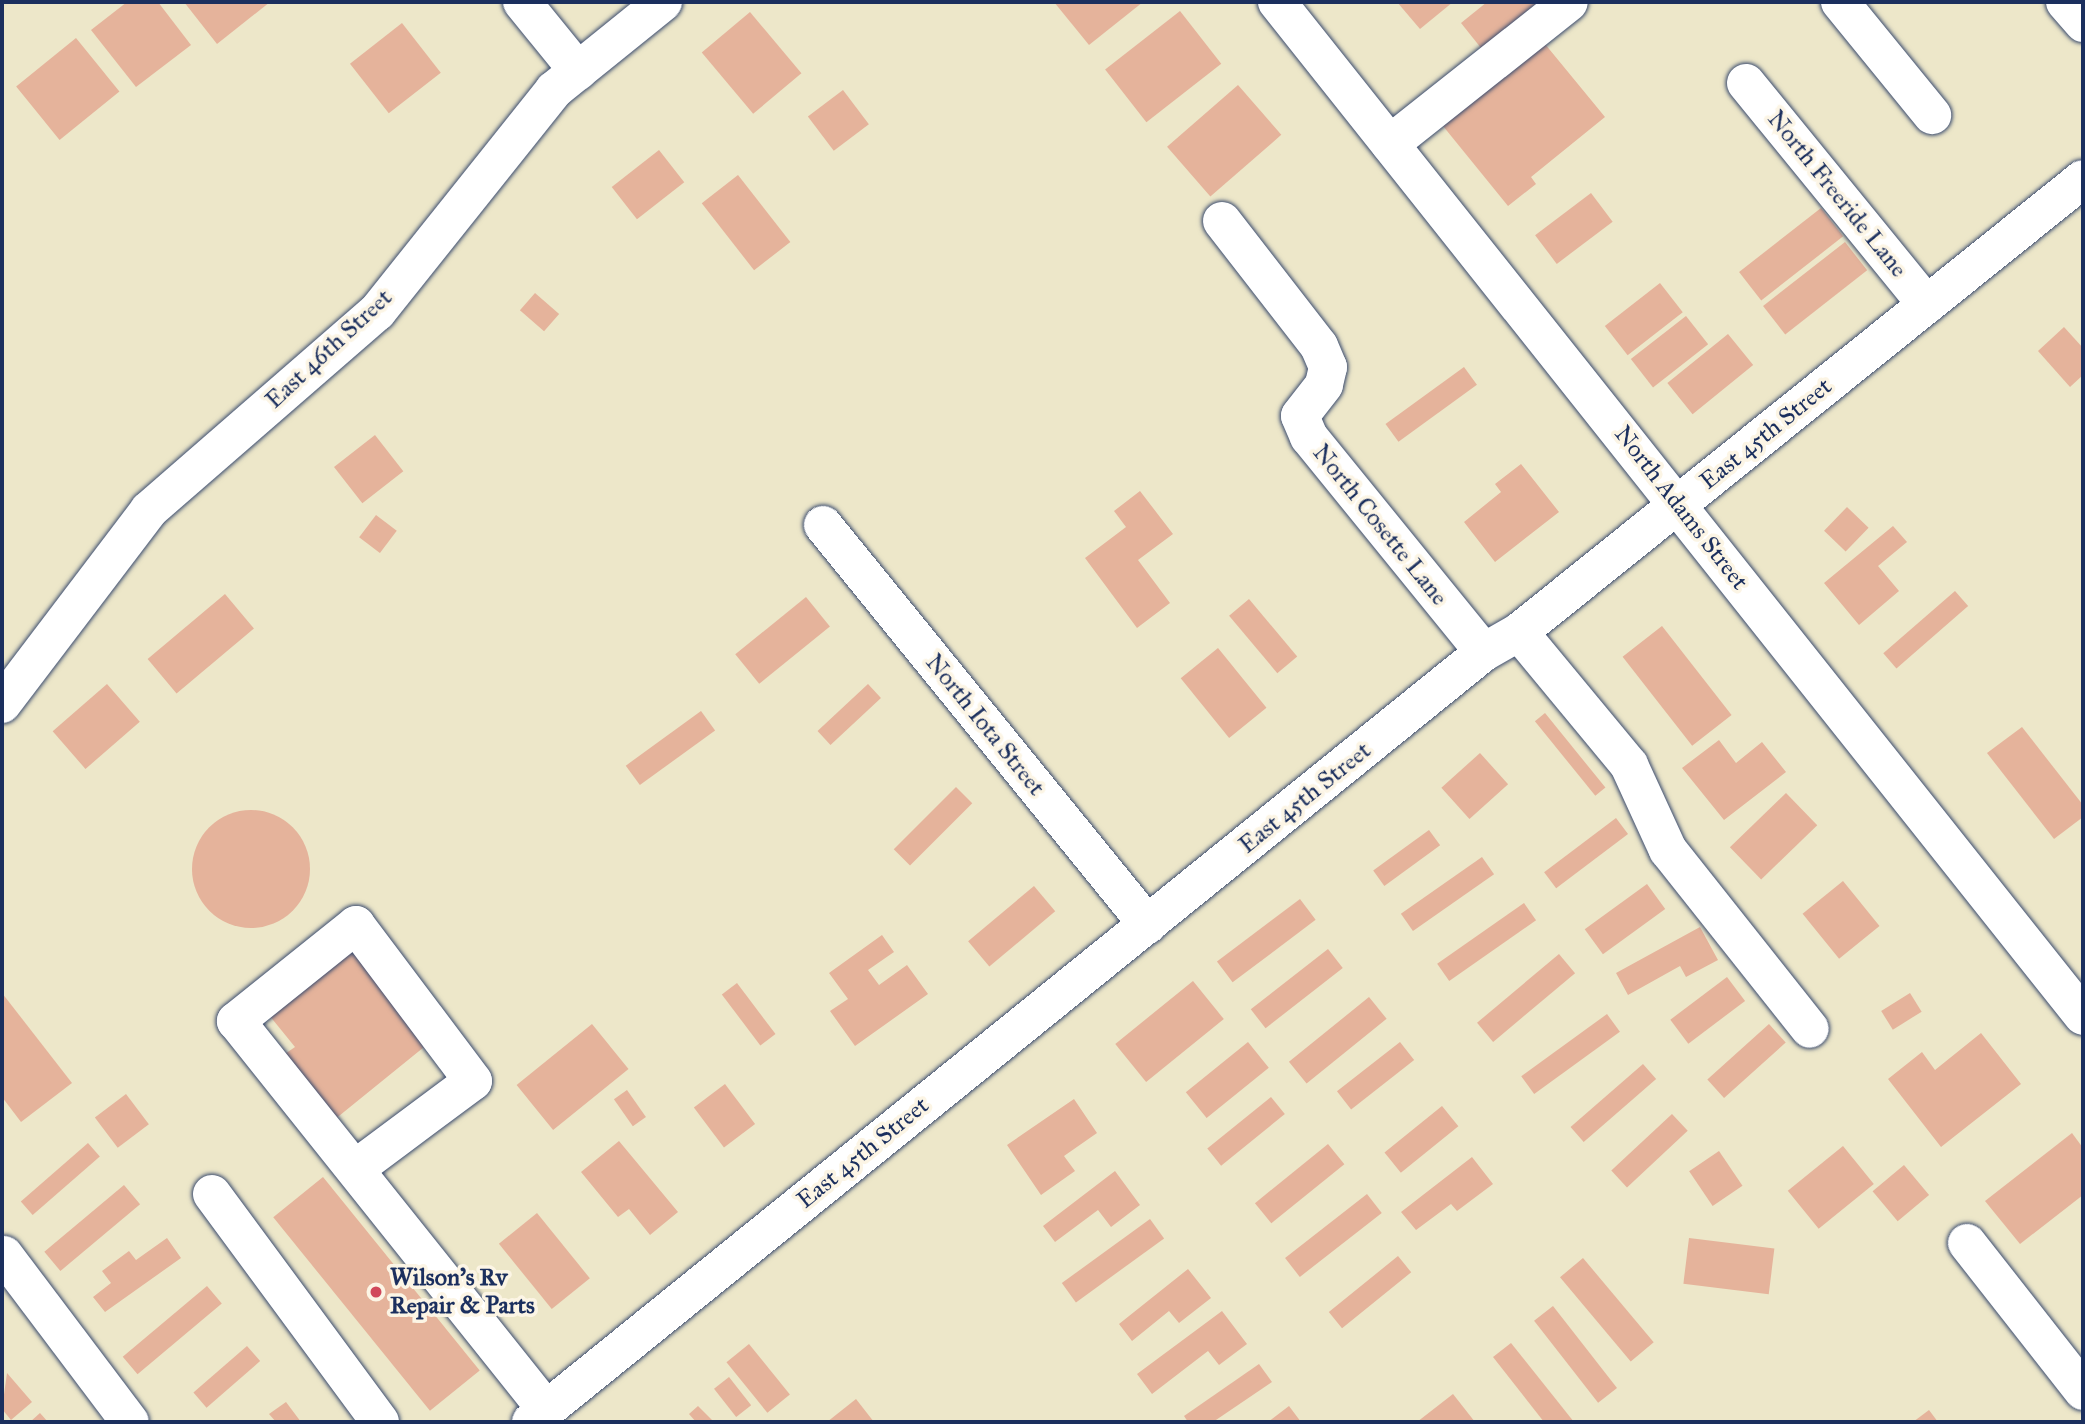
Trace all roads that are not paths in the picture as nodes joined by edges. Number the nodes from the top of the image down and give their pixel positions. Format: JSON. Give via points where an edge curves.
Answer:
{"nodes":[{"id":1,"x":522,"y":2,"type":"edge"},
{"id":2,"x":663,"y":2,"type":"edge"},
{"id":3,"x":1277,"y":2,"type":"edge"},
{"id":4,"x":1569,"y":2,"type":"edge"},
{"id":5,"x":1840,"y":2,"type":"edge"},
{"id":6,"x":2065,"y":2,"type":"edge"},
{"id":7,"x":2083,"y":23,"type":"edge"},
{"id":8,"x":578,"y":71,"type":"junction"},
{"id":9,"x":1746,"y":83,"type":"dead end"},
{"id":10,"x":1932,"y":114,"type":"dead end"},
{"id":11,"x":1390,"y":144,"type":"junction"},
{"id":12,"x":2083,"y":179,"type":"edge"},
{"id":13,"x":1222,"y":221,"type":"dead end"},
{"id":14,"x":1927,"y":304,"type":"junction"},
{"id":15,"x":1679,"y":504,"type":"junction"},
{"id":16,"x":823,"y":525,"type":"dead end"},
{"id":17,"x":1519,"y":632,"type":"junction"},
{"id":18,"x":1484,"y":652,"type":"junction"},
{"id":19,"x":2,"y":704,"type":"edge"},
{"id":20,"x":1148,"y":925,"type":"junction"},
{"id":21,"x":2083,"y":1016,"type":"edge"},
{"id":22,"x":1810,"y":1029,"type":"dead end"},
{"id":23,"x":355,"y":1169,"type":"junction"},
{"id":24,"x":212,"y":1194,"type":"dead end"},
{"id":25,"x":1967,"y":1243,"type":"dead end"},
{"id":26,"x":5,"y":1255,"type":"dead end"},
{"id":27,"x":2083,"y":1391,"type":"edge"},
{"id":28,"x":538,"y":1416,"type":"edge"},
{"id":29,"x":130,"y":1422,"type":"edge"},
{"id":30,"x":380,"y":1422,"type":"edge"}],
"edges":[{"from":1,"to":8,"type":"street"},
{"from":2,"to":8,"type":"street","name":"East 46th Street"},
{"from":3,"to":11,"type":"street","name":"North Adams Street"},
{"from":4,"to":11,"type":"street"},
{"from":5,"to":10,"type":"street"},
{"from":6,"to":7,"type":"street"},
{"from":8,"to":19,"type":"street","name":"East 46th Street","via":[[554,90],[377,312],[149,510]]},
{"from":9,"to":14,"type":"street","name":"North Freeride Lane"},
{"from":11,"to":15,"type":"street","name":"North Adams Street"},
{"from":12,"to":14,"type":"street","name":"East 45th Street"},
{"from":13,"to":18,"type":"street","name":"North Cosette Lane","via":[[1319,346],[1328,367],[1324,386],[1300,416],[1309,437]]},
{"from":14,"to":15,"type":"street","name":"East 45th Street"},
{"from":15,"to":17,"type":"street","name":"East 45th Street"},
{"from":15,"to":21,"type":"street","name":"North Adams Street"},
{"from":16,"to":20,"type":"street","name":"North Iota Street"},
{"from":17,"to":18,"type":"street","name":"East 45th Street"},
{"from":17,"to":22,"type":"street","via":[[1629,765],[1668,850]]},
{"from":18,"to":20,"type":"street","name":"East 45th Street"},
{"from":20,"to":28,"type":"street","name":"East 45th Street"},
{"from":23,"to":23,"type":"street","via":[[236,1021],[356,925],[473,1081]]},
{"from":23,"to":28,"type":"street"},
{"from":24,"to":30,"type":"street"},
{"from":25,"to":27,"type":"street"},
{"from":26,"to":29,"type":"street"}]}
